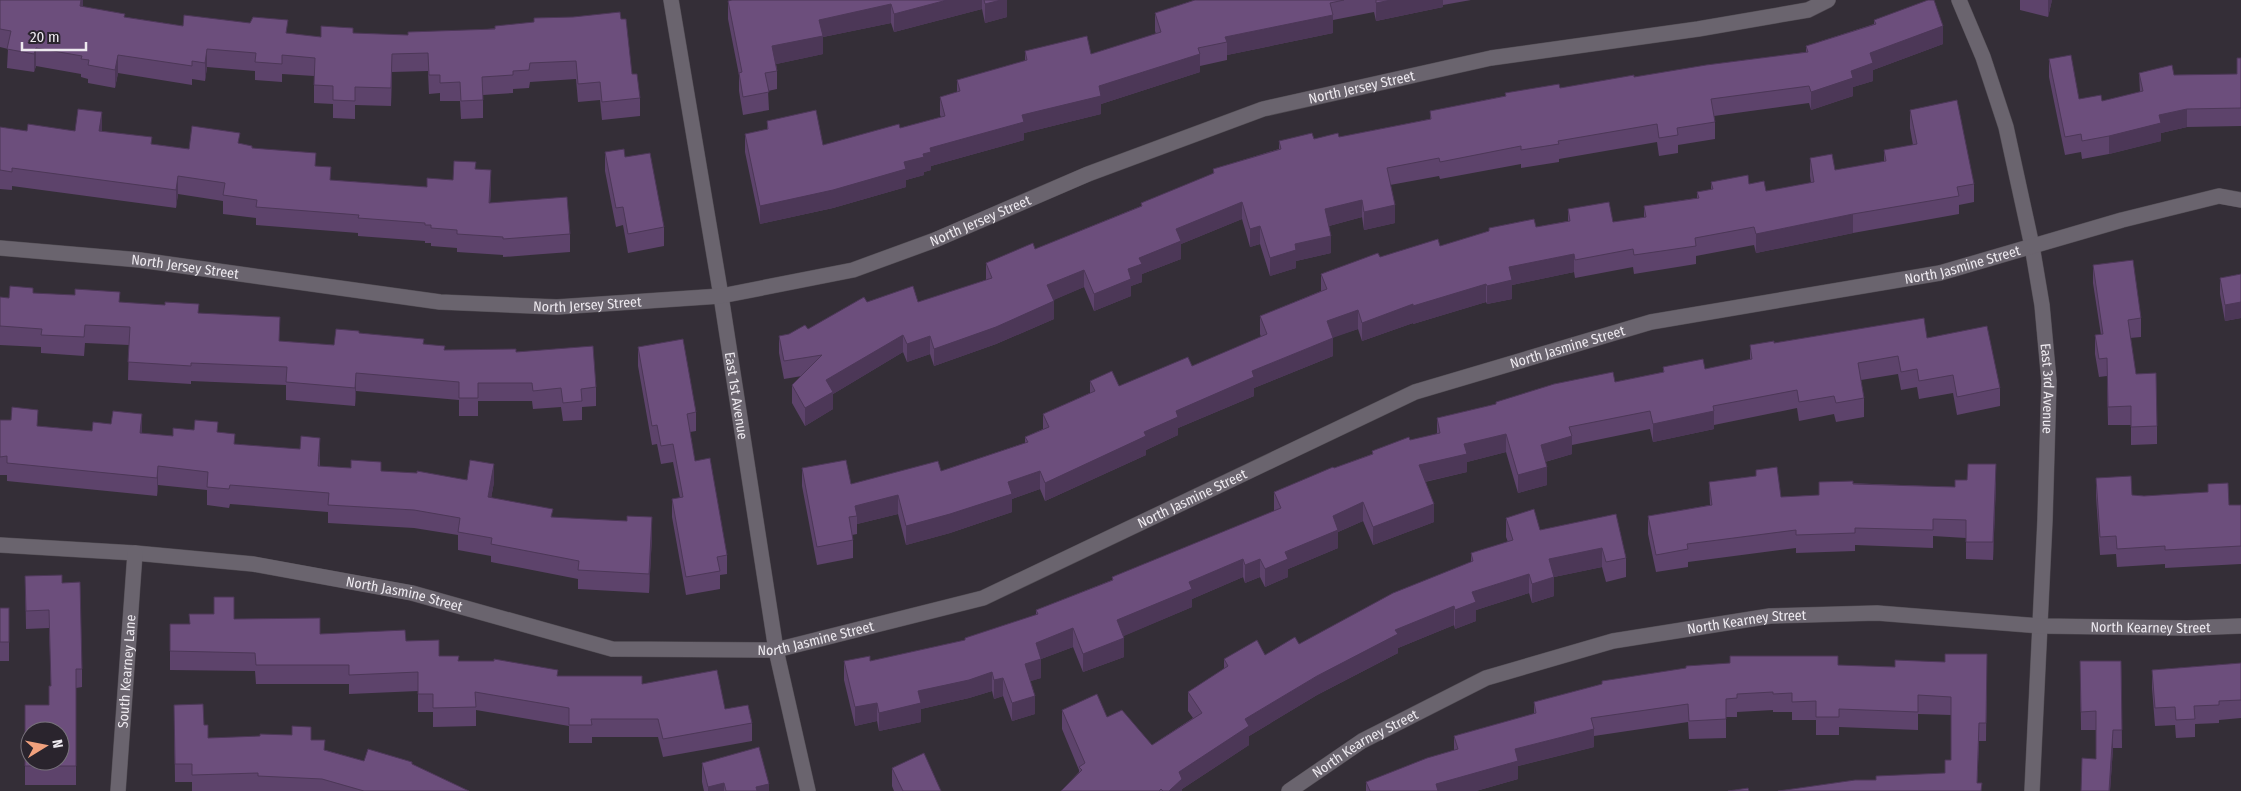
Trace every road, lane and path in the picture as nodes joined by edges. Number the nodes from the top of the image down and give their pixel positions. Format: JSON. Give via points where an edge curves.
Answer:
{"nodes":[{"id":1,"x":670,"y":0,"type":"edge"},
{"id":2,"x":1828,"y":0,"type":"edge"},
{"id":3,"x":1959,"y":0,"type":"edge"},
{"id":4,"x":2241,"y":200,"type":"edge"},
{"id":5,"x":2032,"y":246,"type":"junction"},
{"id":6,"x":0,"y":248,"type":"edge"},
{"id":7,"x":721,"y":296,"type":"junction"},
{"id":8,"x":0,"y":545,"type":"edge"},
{"id":9,"x":134,"y":553,"type":"junction"},
{"id":10,"x":2040,"y":626,"type":"junction"},
{"id":11,"x":2241,"y":626,"type":"edge"},
{"id":12,"x":776,"y":650,"type":"junction"},
{"id":13,"x":118,"y":791,"type":"edge"},
{"id":14,"x":808,"y":791,"type":"edge"},
{"id":15,"x":1289,"y":791,"type":"edge"},
{"id":16,"x":2032,"y":791,"type":"edge"}],
"edges":[{"from":1,"to":7,"type":"street","name":"East 1st Avenue"},
{"from":2,"to":7,"type":"street","name":"North Jersey Street","via":[[1808,10],[1698,29],[1491,58],[1263,109],[1088,174],[935,240],[853,270]]},
{"from":3,"to":5,"type":"street","name":"East 3rd Avenue","via":[[1984,57],[2006,127]]},
{"from":4,"to":5,"type":"street","name":"North Jasmine Street","via":[[2218,196]]},
{"from":5,"to":10,"type":"street","name":"East 3rd Avenue","via":[[2042,305],[2049,381]]},
{"from":5,"to":12,"type":"street","name":"North Jasmine Street","via":[[1940,273],[1651,322],[1415,392],[983,598]]},
{"from":6,"to":7,"type":"street","name":"North Jersey Street","via":[[114,258],[440,302],[557,306]]},
{"from":7,"to":12,"type":"street","name":"East 1st Avenue"},
{"from":8,"to":9,"type":"street","name":"North Jasmine Street"},
{"from":9,"to":12,"type":"street","name":"North Jasmine Street","via":[[253,564],[412,593],[612,649]]},
{"from":9,"to":13,"type":"street","name":"South Kearney Lane"},
{"from":10,"to":11,"type":"street","name":"North Kearney Street"},
{"from":10,"to":15,"type":"street","name":"North Kearney Street","via":[[1877,614],[1770,616],[1613,641],[1486,678],[1362,741]]},
{"from":10,"to":16,"type":"street","name":"East 3rd Avenue"},
{"from":12,"to":14,"type":"street","name":"East 1st Avenue"}]}
